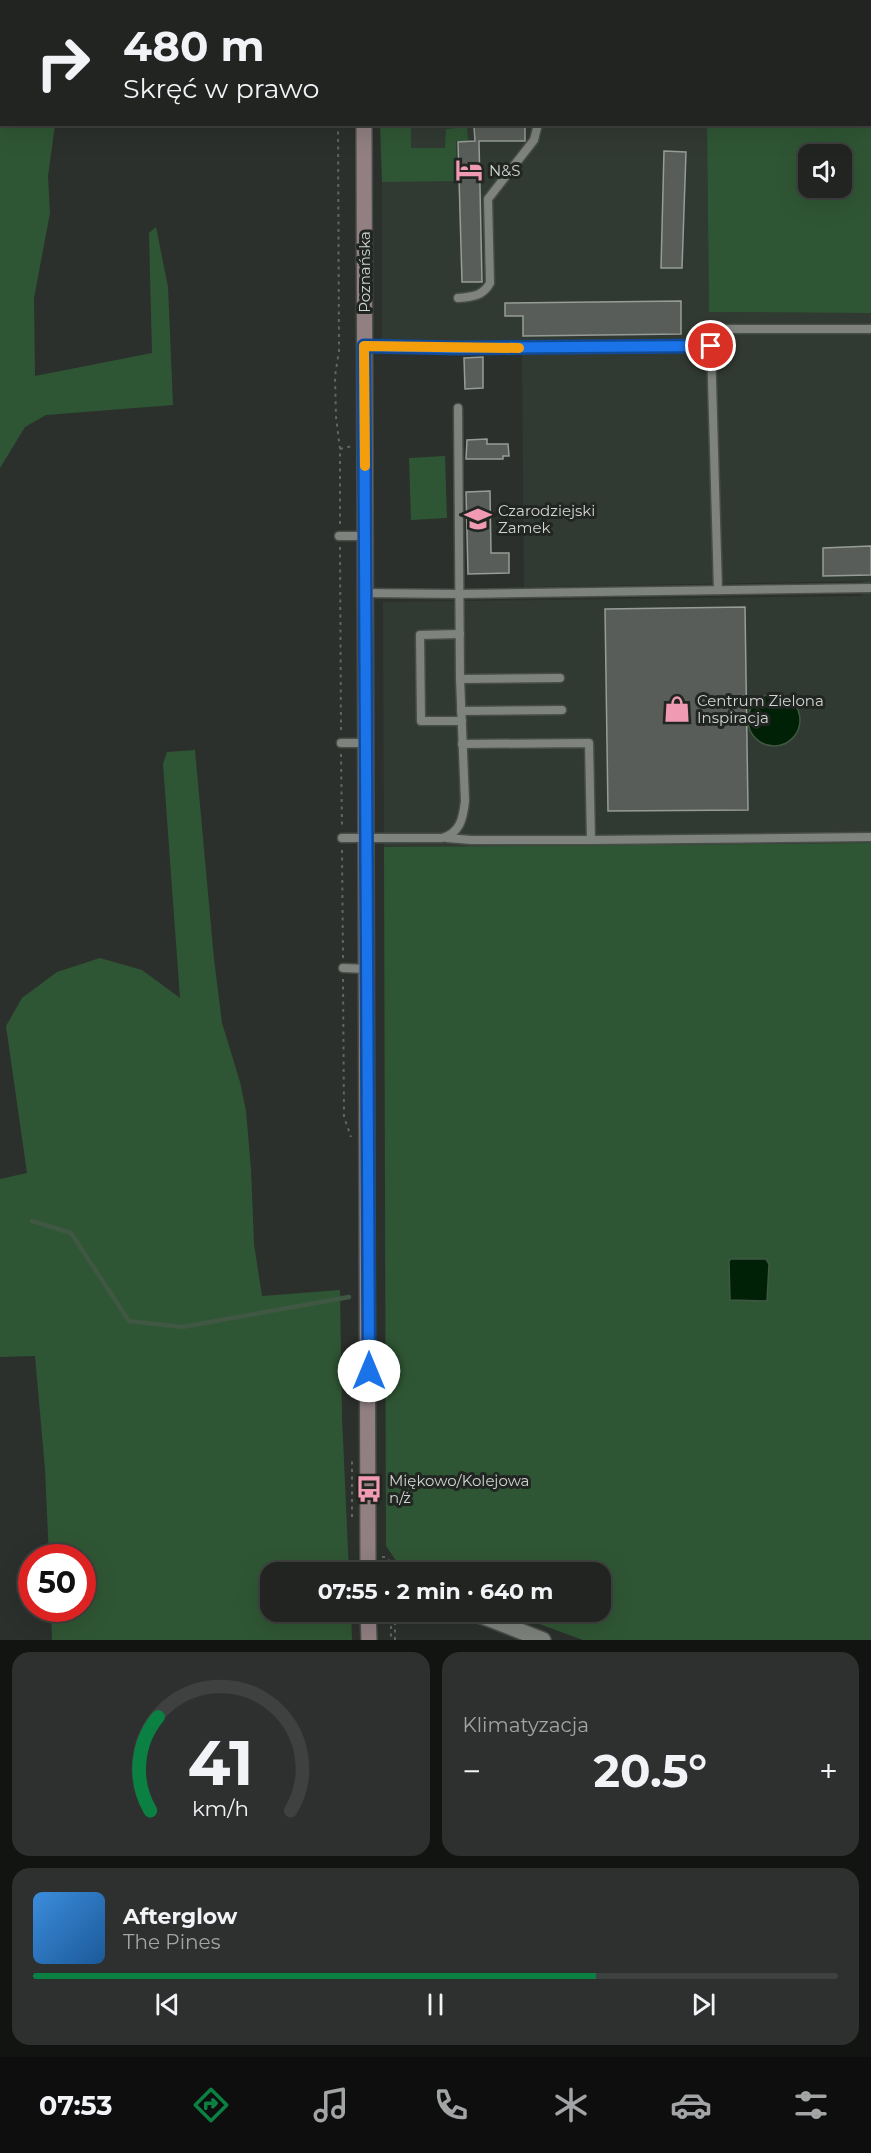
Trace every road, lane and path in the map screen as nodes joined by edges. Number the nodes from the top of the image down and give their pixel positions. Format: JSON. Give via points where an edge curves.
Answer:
{"nodes":[{"id":1,"x":364,"y":126,"type":"edge"},
{"id":2,"x":442,"y":126,"type":"edge"},
{"id":3,"x":538,"y":126,"type":"edge"},
{"id":4,"x":428,"y":127,"type":"dead end"},
{"id":5,"x":459,"y":298,"type":"dead end"},
{"id":6,"x":871,"y":329,"type":"edge"},
{"id":7,"x":364,"y":346,"type":"junction"},
{"id":8,"x":711,"y":346,"type":"junction"},
{"id":9,"x":458,"y":408,"type":"dead end"},
{"id":10,"x":339,"y":536,"type":"dead end"},
{"id":11,"x":365,"y":536,"type":"junction"},
{"id":12,"x":871,"y":588,"type":"edge"},
{"id":13,"x":718,"y":590,"type":"junction"},
{"id":14,"x":365,"y":593,"type":"junction"},
{"id":15,"x":459,"y":594,"type":"junction"},
{"id":16,"x":460,"y":634,"type":"junction"},
{"id":17,"x":560,"y":678,"type":"dead end"},
{"id":18,"x":460,"y":679,"type":"junction"},
{"id":19,"x":562,"y":710,"type":"dead end"},
{"id":20,"x":461,"y":711,"type":"junction"},
{"id":21,"x":462,"y":721,"type":"junction"},
{"id":22,"x":341,"y":743,"type":"dead end"},
{"id":23,"x":366,"y":743,"type":"junction"},
{"id":24,"x":462,"y":744,"type":"junction"},
{"id":25,"x":442,"y":837,"type":"junction"},
{"id":26,"x":871,"y":837,"type":"edge"},
{"id":27,"x":342,"y":838,"type":"dead end"},
{"id":28,"x":367,"y":838,"type":"junction"},
{"id":29,"x":591,"y":840,"type":"junction"},
{"id":30,"x":343,"y":968,"type":"dead end"},
{"id":31,"x":367,"y":969,"type":"junction"},
{"id":32,"x":376,"y":1556,"type":"dead end"},
{"id":33,"x":368,"y":1562,"type":"edge"},
{"id":34,"x":390,"y":1562,"type":"edge"},
{"id":35,"x":368,"y":1622,"type":"edge"},
{"id":36,"x":392,"y":1622,"type":"edge"},
{"id":37,"x":394,"y":1622,"type":"edge"},
{"id":38,"x":497,"y":1622,"type":"edge"},
{"id":39,"x":369,"y":1640,"type":"edge"},
{"id":40,"x":393,"y":1640,"type":"edge"},
{"id":41,"x":543,"y":1640,"type":"edge"}],
"edges":[{"from":1,"to":7,"type":"main road","name":"Poznańska"},
{"from":2,"to":4,"type":"path"},
{"from":3,"to":5,"type":"lane","via":[[534,140],[488,199],[490,283],[478,295]]},
{"from":6,"to":8,"type":"lane","via":[[718,329],[712,335]]},
{"from":7,"to":8,"type":"lane"},
{"from":7,"to":11,"type":"main road","name":"Poznańska"},
{"from":8,"to":13,"type":"lane"},
{"from":9,"to":15,"type":"lane"},
{"from":10,"to":11,"type":"lane"},
{"from":11,"to":14,"type":"main road","name":"Poznańska"},
{"from":12,"to":13,"type":"lane"},
{"from":13,"to":15,"type":"lane"},
{"from":14,"to":15,"type":"lane"},
{"from":14,"to":23,"type":"main road","name":"Poznańska"},
{"from":15,"to":16,"type":"lane"},
{"from":16,"to":18,"type":"lane"},
{"from":16,"to":21,"type":"lane","via":[[420,635],[421,722]]},
{"from":17,"to":18,"type":"lane"},
{"from":18,"to":20,"type":"lane"},
{"from":19,"to":20,"type":"lane"},
{"from":20,"to":21,"type":"lane"},
{"from":21,"to":24,"type":"lane"},
{"from":22,"to":23,"type":"lane"},
{"from":23,"to":28,"type":"main road","name":"Poznańska"},
{"from":24,"to":25,"type":"lane","via":[[464,812],[457,830]]},
{"from":24,"to":29,"type":"lane","via":[[589,743]]},
{"from":25,"to":28,"type":"lane"},
{"from":25,"to":29,"type":"lane"},
{"from":26,"to":29,"type":"lane"},
{"from":27,"to":28,"type":"lane"},
{"from":28,"to":31,"type":"main road","name":"Poznańska"},
{"from":30,"to":31,"type":"lane"},
{"from":31,"to":33,"type":"main road","name":"Poznańska"},
{"from":32,"to":34,"type":"path","via":[[386,1557]]},
{"from":35,"to":39,"type":"main road"},
{"from":36,"to":40,"type":"path"},
{"from":37,"to":40,"type":"path"},
{"from":38,"to":41,"type":"street"}]}
